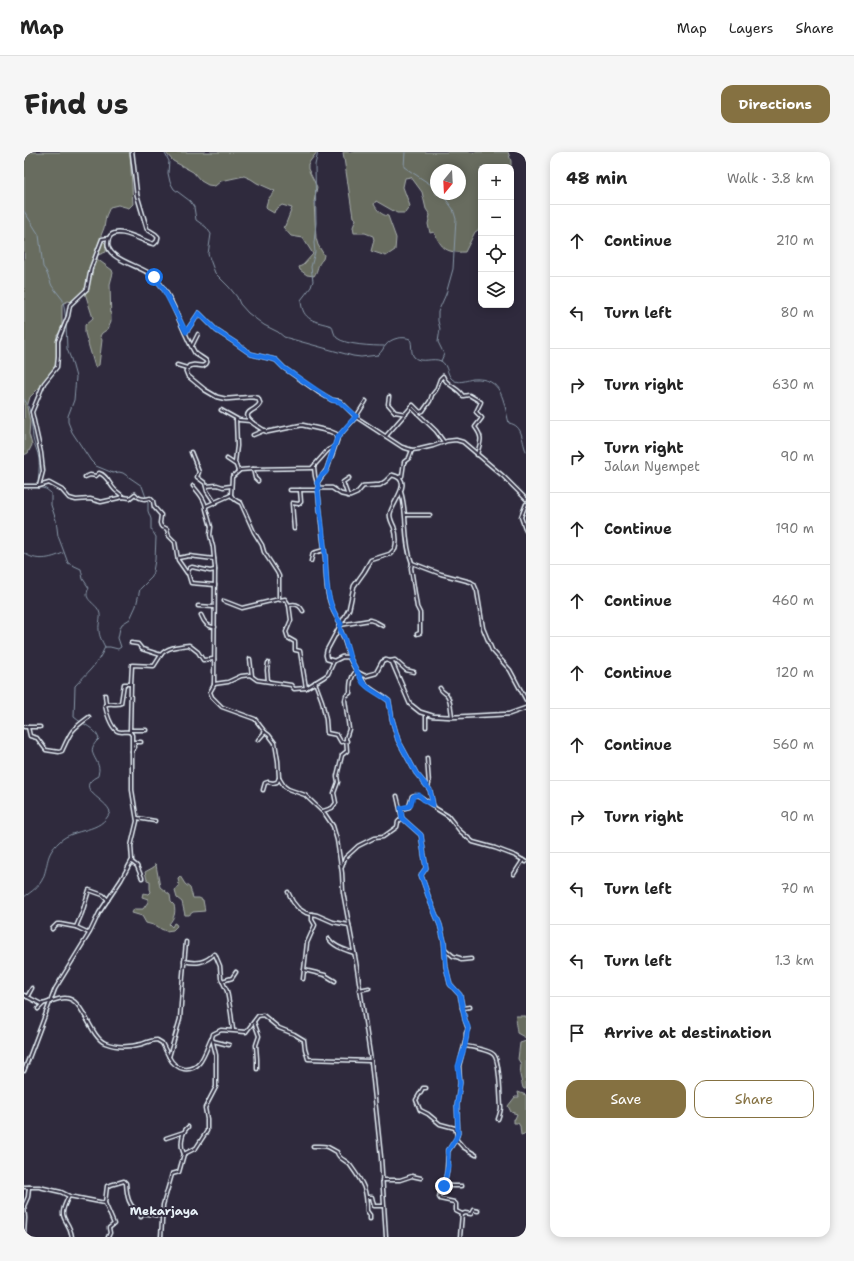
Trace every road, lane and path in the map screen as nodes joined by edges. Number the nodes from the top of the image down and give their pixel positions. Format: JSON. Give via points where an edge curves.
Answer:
{"nodes":[{"id":1,"x":132,"y":152,"type":"edge"},
{"id":2,"x":109,"y":238,"type":"junction"},
{"id":3,"x":186,"y":332,"type":"junction"},
{"id":4,"x":198,"y":334,"type":"dead end"},
{"id":5,"x":192,"y":346,"type":"junction"},
{"id":6,"x":177,"y":365,"type":"dead end"},
{"id":7,"x":187,"y":368,"type":"junction"},
{"id":8,"x":389,"y":397,"type":"dead end"},
{"id":9,"x":366,"y":401,"type":"dead end"},
{"id":10,"x":411,"y":407,"type":"junction"},
{"id":11,"x":221,"y":410,"type":"dead end"},
{"id":12,"x":406,"y":414,"type":"junction"},
{"id":13,"x":356,"y":416,"type":"junction"},
{"id":14,"x":236,"y":419,"type":"junction"},
{"id":15,"x":250,"y":421,"type":"junction"},
{"id":16,"x":264,"y":430,"type":"junction"},
{"id":17,"x":252,"y":435,"type":"dead end"},
{"id":18,"x":386,"y":436,"type":"junction"},
{"id":19,"x":337,"y":438,"type":"junction"},
{"id":20,"x":444,"y":442,"type":"junction"},
{"id":21,"x":334,"y":447,"type":"junction"},
{"id":22,"x":412,"y":450,"type":"junction"},
{"id":23,"x":191,"y":452,"type":"dead end"},
{"id":24,"x":477,"y":455,"type":"junction"},
{"id":25,"x":227,"y":459,"type":"dead end"},
{"id":26,"x":236,"y":465,"type":"junction"},
{"id":27,"x":314,"y":467,"type":"junction"},
{"id":28,"x":253,"y":469,"type":"junction"},
{"id":29,"x":238,"y":472,"type":"junction"},
{"id":30,"x":85,"y":477,"type":"dead end"},
{"id":31,"x":398,"y":477,"type":"junction"},
{"id":32,"x":349,"y":478,"type":"dead end"},
{"id":33,"x":258,"y":481,"type":"dead end"},
{"id":34,"x":317,"y":483,"type":"junction"},
{"id":35,"x":24,"y":486,"type":"edge"},
{"id":36,"x":39,"y":486,"type":"junction"},
{"id":37,"x":193,"y":486,"type":"dead end"},
{"id":38,"x":206,"y":486,"type":"junction"},
{"id":39,"x":231,"y":486,"type":"junction"},
{"id":40,"x":318,"y":489,"type":"junction"},
{"id":41,"x":290,"y":490,"type":"dead end"},
{"id":42,"x":300,"y":490,"type":"junction"},
{"id":43,"x":401,"y":492,"type":"junction"},
{"id":44,"x":231,"y":495,"type":"junction"},
{"id":45,"x":348,"y":496,"type":"junction"},
{"id":46,"x":123,"y":497,"type":"junction"},
{"id":47,"x":526,"y":499,"type":"edge"},
{"id":48,"x":215,"y":503,"type":"junction"},
{"id":49,"x":526,"y":504,"type":"edge"},
{"id":50,"x":206,"y":506,"type":"junction"},
{"id":51,"x":405,"y":515,"type":"junction"},
{"id":52,"x":430,"y":515,"type":"dead end"},
{"id":53,"x":294,"y":529,"type":"dead end"},
{"id":54,"x":526,"y":531,"type":"edge"},
{"id":55,"x":324,"y":550,"type":"junction"},
{"id":56,"x":178,"y":558,"type":"junction"},
{"id":57,"x":214,"y":559,"type":"junction"},
{"id":58,"x":311,"y":560,"type":"dead end"},
{"id":59,"x":412,"y":563,"type":"junction"},
{"id":60,"x":215,"y":570,"type":"junction"},
{"id":61,"x":187,"y":573,"type":"junction"},
{"id":62,"x":215,"y":585,"type":"junction"},
{"id":63,"x":279,"y":600,"type":"junction"},
{"id":64,"x":224,"y":602,"type":"dead end"},
{"id":65,"x":289,"y":605,"type":"junction"},
{"id":66,"x":198,"y":606,"type":"dead end"},
{"id":67,"x":214,"y":607,"type":"junction"},
{"id":68,"x":304,"y":611,"type":"dead end"},
{"id":69,"x":201,"y":615,"type":"dead end"},
{"id":70,"x":340,"y":625,"type":"junction"},
{"id":71,"x":382,"y":626,"type":"dead end"},
{"id":72,"x":215,"y":627,"type":"junction"},
{"id":73,"x":417,"y":634,"type":"dead end"},
{"id":74,"x":131,"y":643,"type":"dead end"},
{"id":75,"x":161,"y":656,"type":"junction"},
{"id":76,"x":250,"y":658,"type":"dead end"},
{"id":77,"x":350,"y":658,"type":"junction"},
{"id":78,"x":214,"y":659,"type":"junction"},
{"id":79,"x":334,"y":661,"type":"junction"},
{"id":80,"x":390,"y":661,"type":"junction"},
{"id":81,"x":268,"y":663,"type":"dead end"},
{"id":82,"x":357,"y":672,"type":"junction"},
{"id":83,"x":414,"y":672,"type":"dead end"},
{"id":84,"x":252,"y":676,"type":"junction"},
{"id":85,"x":268,"y":681,"type":"junction"},
{"id":86,"x":315,"y":682,"type":"junction"},
{"id":87,"x":131,"y":684,"type":"junction"},
{"id":88,"x":214,"y":684,"type":"junction"},
{"id":89,"x":306,"y":688,"type":"junction"},
{"id":90,"x":440,"y":688,"type":"dead end"},
{"id":91,"x":105,"y":694,"type":"dead end"},
{"id":92,"x":526,"y":700,"type":"edge"},
{"id":93,"x":106,"y":704,"type":"junction"},
{"id":94,"x":526,"y":708,"type":"edge"},
{"id":95,"x":426,"y":714,"type":"junction"},
{"id":96,"x":89,"y":718,"type":"dead end"},
{"id":97,"x":452,"y":718,"type":"junction"},
{"id":98,"x":24,"y":727,"type":"edge"},
{"id":99,"x":28,"y":727,"type":"junction"},
{"id":100,"x":40,"y":727,"type":"dead end"},
{"id":101,"x":426,"y":728,"type":"dead end"},
{"id":102,"x":146,"y":730,"type":"dead end"},
{"id":103,"x":130,"y":731,"type":"junction"},
{"id":104,"x":265,"y":732,"type":"junction"},
{"id":105,"x":258,"y":740,"type":"dead end"},
{"id":106,"x":347,"y":741,"type":"junction"},
{"id":107,"x":141,"y":742,"type":"dead end"},
{"id":108,"x":132,"y":752,"type":"junction"},
{"id":109,"x":427,"y":758,"type":"dead end"},
{"id":110,"x":279,"y":778,"type":"junction"},
{"id":111,"x":428,"y":786,"type":"junction"},
{"id":112,"x":262,"y":790,"type":"dead end"},
{"id":113,"x":397,"y":796,"type":"dead end"},
{"id":114,"x":433,"y":805,"type":"junction"},
{"id":115,"x":401,"y":808,"type":"junction"},
{"id":116,"x":323,"y":811,"type":"junction"},
{"id":117,"x":137,"y":818,"type":"junction"},
{"id":118,"x":402,"y":818,"type":"junction"},
{"id":119,"x":155,"y":822,"type":"dead end"},
{"id":120,"x":522,"y":860,"type":"junction"},
{"id":121,"x":132,"y":862,"type":"junction"},
{"id":122,"x":526,"y":862,"type":"edge"},
{"id":123,"x":342,"y":872,"type":"junction"},
{"id":124,"x":514,"y":874,"type":"dead end"},
{"id":125,"x":142,"y":878,"type":"dead end"},
{"id":126,"x":288,"y":892,"type":"dead end"},
{"id":127,"x":108,"y":900,"type":"junction"},
{"id":128,"x":312,"y":914,"type":"junction"},
{"id":129,"x":349,"y":925,"type":"junction"},
{"id":130,"x":76,"y":927,"type":"junction"},
{"id":131,"x":52,"y":929,"type":"dead end"},
{"id":132,"x":89,"y":933,"type":"junction"},
{"id":133,"x":329,"y":939,"type":"dead end"},
{"id":134,"x":186,"y":942,"type":"dead end"},
{"id":135,"x":445,"y":949,"type":"junction"},
{"id":136,"x":354,"y":953,"type":"junction"},
{"id":137,"x":471,"y":959,"type":"dead end"},
{"id":138,"x":184,"y":961,"type":"junction"},
{"id":139,"x":304,"y":970,"type":"junction"},
{"id":140,"x":236,"y":972,"type":"dead end"},
{"id":141,"x":303,"y":978,"type":"dead end"},
{"id":142,"x":222,"y":981,"type":"junction"},
{"id":143,"x":335,"y":981,"type":"dead end"},
{"id":144,"x":32,"y":988,"type":"dead end"},
{"id":145,"x":369,"y":988,"type":"dead end"},
{"id":146,"x":359,"y":990,"type":"junction"},
{"id":147,"x":24,"y":995,"type":"edge"},
{"id":148,"x":27,"y":997,"type":"junction"},
{"id":149,"x":51,"y":1001,"type":"junction"},
{"id":150,"x":43,"y":1004,"type":"junction"},
{"id":151,"x":470,"y":1007,"type":"dead end"},
{"id":152,"x":462,"y":1008,"type":"junction"},
{"id":153,"x":38,"y":1009,"type":"dead end"},
{"id":154,"x":254,"y":1021,"type":"junction"},
{"id":155,"x":233,"y":1031,"type":"junction"},
{"id":156,"x":212,"y":1039,"type":"junction"},
{"id":157,"x":228,"y":1045,"type":"dead end"},
{"id":158,"x":465,"y":1046,"type":"junction"},
{"id":159,"x":170,"y":1057,"type":"junction"},
{"id":160,"x":371,"y":1061,"type":"junction"},
{"id":161,"x":25,"y":1066,"type":"edge"},
{"id":162,"x":257,"y":1069,"type":"dead end"},
{"id":163,"x":24,"y":1071,"type":"edge"},
{"id":164,"x":426,"y":1088,"type":"dead end"},
{"id":165,"x":498,"y":1119,"type":"dead end"},
{"id":166,"x":188,"y":1127,"type":"dead end"},
{"id":167,"x":184,"y":1132,"type":"junction"},
{"id":168,"x":456,"y":1137,"type":"junction"},
{"id":169,"x":166,"y":1138,"type":"dead end"},
{"id":170,"x":313,"y":1146,"type":"dead end"},
{"id":171,"x":184,"y":1154,"type":"junction"},
{"id":172,"x":476,"y":1155,"type":"dead end"},
{"id":173,"x":422,"y":1178,"type":"dead end"},
{"id":174,"x":382,"y":1180,"type":"junction"},
{"id":175,"x":444,"y":1183,"type":"junction"},
{"id":176,"x":462,"y":1186,"type":"dead end"},
{"id":177,"x":24,"y":1187,"type":"edge"},
{"id":178,"x":29,"y":1187,"type":"junction"},
{"id":179,"x":69,"y":1196,"type":"junction"},
{"id":180,"x":367,"y":1197,"type":"junction"},
{"id":181,"x":106,"y":1203,"type":"junction"},
{"id":182,"x":384,"y":1206,"type":"junction"},
{"id":183,"x":478,"y":1211,"type":"dead end"},
{"id":184,"x":141,"y":1214,"type":"junction"},
{"id":185,"x":462,"y":1214,"type":"junction"},
{"id":186,"x":162,"y":1216,"type":"junction"},
{"id":187,"x":141,"y":1217,"type":"dead end"},
{"id":188,"x":370,"y":1218,"type":"dead end"},
{"id":189,"x":24,"y":1234,"type":"edge"},
{"id":190,"x":72,"y":1237,"type":"edge"},
{"id":191,"x":108,"y":1237,"type":"edge"},
{"id":192,"x":161,"y":1237,"type":"edge"},
{"id":193,"x":386,"y":1237,"type":"edge"},
{"id":194,"x":460,"y":1237,"type":"edge"}],
"edges":[{"from":1,"to":2,"type":"street","via":[[137,195],[147,229],[158,237],[155,244],[120,233]]},
{"from":2,"to":3,"type":"street","via":[[108,244],[113,255],[144,269],[154,277],[163,288]]},
{"from":2,"to":36,"type":"street","via":[[102,239],[91,268],[87,289],[70,305],[58,341],[57,367],[44,383],[32,412],[43,471]]},
{"from":3,"to":5,"type":"street"},
{"from":3,"to":13,"type":"street","via":[[199,313],[217,331],[251,354],[276,360],[327,397],[340,402]]},
{"from":4,"to":5,"type":"street"},
{"from":5,"to":7,"type":"street","via":[[198,356],[206,360],[206,364],[190,365]]},
{"from":6,"to":7,"type":"street"},
{"from":7,"to":15,"type":"street","via":[[188,376],[218,397],[258,398],[260,405],[247,414]]},
{"from":8,"to":12,"type":"street","via":[[388,404],[393,410]]},
{"from":9,"to":13,"type":"street"},
{"from":10,"to":12,"type":"street"},
{"from":10,"to":20,"type":"street"},
{"from":10,"to":24,"type":"street","via":[[414,405],[420,412],[423,411],[442,376],[463,396],[469,395],[480,400],[476,412],[482,419],[475,428],[480,433],[481,442]]},
{"from":11,"to":14,"type":"street"},
{"from":12,"to":18,"type":"street"},
{"from":13,"to":18,"type":"street"},
{"from":13,"to":19,"type":"street"},
{"from":14,"to":15,"type":"street"},
{"from":14,"to":26,"type":"street"},
{"from":15,"to":16,"type":"street"},
{"from":16,"to":17,"type":"street"},
{"from":16,"to":19,"type":"street","via":[[270,432],[302,425],[334,433]]},
{"from":18,"to":22,"type":"street","via":[[402,447]]},
{"from":19,"to":21,"type":"street"},
{"from":20,"to":22,"type":"street"},
{"from":20,"to":24,"type":"street","via":[[461,441]]},
{"from":21,"to":27,"type":"street","via":[[328,450]]},
{"from":21,"to":34,"type":"street","via":[[326,472]]},
{"from":22,"to":31,"type":"street","via":[[404,462],[401,477]]},
{"from":23,"to":38,"type":"street","via":[[199,472],[197,477]]},
{"from":24,"to":47,"type":"street"},
{"from":25,"to":26,"type":"street"},
{"from":26,"to":29,"type":"street"},
{"from":27,"to":28,"type":"street"},
{"from":27,"to":34,"type":"street"},
{"from":28,"to":29,"type":"street"},
{"from":28,"to":33,"type":"street"},
{"from":29,"to":39,"type":"street","via":[[232,477]]},
{"from":30,"to":46,"type":"street","via":[[101,473]]},
{"from":31,"to":43,"type":"street","via":[[402,483]]},
{"from":31,"to":45,"type":"street","via":[[392,475],[384,483],[363,486],[357,493]]},
{"from":32,"to":45,"type":"street","via":[[343,482]]},
{"from":34,"to":40,"type":"street"},
{"from":35,"to":36,"type":"street"},
{"from":36,"to":46,"type":"street","via":[[49,483],[69,498],[76,500],[90,499],[101,502]]},
{"from":37,"to":50,"type":"street"},
{"from":38,"to":39,"type":"street"},
{"from":38,"to":48,"type":"street"},
{"from":39,"to":44,"type":"street"},
{"from":40,"to":42,"type":"street"},
{"from":40,"to":45,"type":"street","via":[[332,488]]},
{"from":40,"to":55,"type":"street"},
{"from":41,"to":42,"type":"street"},
{"from":42,"to":53,"type":"street","via":[[301,502],[292,503]]},
{"from":43,"to":51,"type":"street"},
{"from":43,"to":70,"type":"street","via":[[390,515],[395,532],[395,549],[390,554],[370,560],[354,586],[349,609]]},
{"from":44,"to":48,"type":"street"},
{"from":44,"to":63,"type":"street","via":[[234,501],[241,503],[264,552],[278,572]]},
{"from":46,"to":56,"type":"street","via":[[130,498],[134,494],[139,498],[152,500],[161,515],[161,526],[167,529],[175,542]]},
{"from":48,"to":50,"type":"street"},
{"from":49,"to":54,"type":"street","via":[[521,517]]},
{"from":50,"to":57,"type":"street","via":[[212,527],[210,534]]},
{"from":51,"to":52,"type":"street"},
{"from":51,"to":59,"type":"street"},
{"from":55,"to":58,"type":"street","via":[[313,553]]},
{"from":55,"to":70,"type":"street","via":[[326,585],[331,607]]},
{"from":56,"to":57,"type":"street","via":[[189,556]]},
{"from":56,"to":61,"type":"street"},
{"from":57,"to":60,"type":"street"},
{"from":59,"to":73,"type":"street","via":[[420,614],[420,633]]},
{"from":59,"to":92,"type":"street","via":[[474,584],[482,628],[492,650],[510,670]]},
{"from":60,"to":61,"type":"street","via":[[192,567]]},
{"from":60,"to":62,"type":"street"},
{"from":61,"to":62,"type":"street","via":[[192,583]]},
{"from":62,"to":67,"type":"street"},
{"from":63,"to":64,"type":"street","via":[[242,608]]},
{"from":63,"to":65,"type":"street","via":[[285,599]]},
{"from":65,"to":68,"type":"street","via":[[301,606]]},
{"from":65,"to":89,"type":"street","via":[[291,620],[286,632],[288,638],[295,642],[295,650],[300,651]]},
{"from":66,"to":67,"type":"street"},
{"from":67,"to":72,"type":"street"},
{"from":69,"to":72,"type":"street","via":[[204,623]]},
{"from":70,"to":71,"type":"street","via":[[370,620]]},
{"from":70,"to":77,"type":"street"},
{"from":70,"to":79,"type":"street","via":[[326,653],[327,659]]},
{"from":72,"to":78,"type":"street"},
{"from":74,"to":75,"type":"street"},
{"from":75,"to":78,"type":"street","via":[[170,649],[189,645],[203,660]]},
{"from":75,"to":87,"type":"street","via":[[154,666],[132,665]]},
{"from":76,"to":84,"type":"street"},
{"from":77,"to":79,"type":"street","via":[[342,657]]},
{"from":77,"to":82,"type":"street"},
{"from":78,"to":88,"type":"street"},
{"from":79,"to":86,"type":"street","via":[[328,674]]},
{"from":80,"to":82,"type":"street","via":[[382,662],[373,675]]},
{"from":80,"to":83,"type":"street","via":[[395,660],[406,670]]},
{"from":80,"to":95,"type":"street","via":[[410,704]]},
{"from":81,"to":85,"type":"street"},
{"from":82,"to":106,"type":"street","via":[[352,676],[350,693],[345,700],[349,729]]},
{"from":82,"to":111,"type":"street","via":[[363,683],[389,701],[398,740],[416,773]]},
{"from":84,"to":85,"type":"street","via":[[257,680]]},
{"from":84,"to":88,"type":"street","via":[[241,676],[233,681]]},
{"from":85,"to":89,"type":"street","via":[[290,684],[296,689]]},
{"from":86,"to":89,"type":"street"},
{"from":86,"to":106,"type":"street","via":[[322,701],[327,733],[337,735],[341,742]]},
{"from":87,"to":93,"type":"street","via":[[124,684],[120,704]]},
{"from":87,"to":103,"type":"street"},
{"from":88,"to":104,"type":"street","via":[[210,692],[217,703],[228,710],[255,719]]},
{"from":90,"to":97,"type":"street","via":[[449,700]]},
{"from":91,"to":93,"type":"street"},
{"from":93,"to":103,"type":"street","via":[[107,715],[116,730]]},
{"from":94,"to":97,"type":"street","via":[[508,714]]},
{"from":95,"to":97,"type":"street"},
{"from":95,"to":101,"type":"street"},
{"from":96,"to":99,"type":"street","via":[[71,731],[62,751],[59,752],[45,749],[37,738],[30,736]]},
{"from":98,"to":99,"type":"street"},
{"from":99,"to":100,"type":"street"},
{"from":102,"to":103,"type":"street"},
{"from":103,"to":108,"type":"street"},
{"from":104,"to":105,"type":"street"},
{"from":104,"to":110,"type":"street","via":[[274,743]]},
{"from":106,"to":116,"type":"street","via":[[346,752],[341,756],[337,776],[339,781],[334,792],[336,803],[332,808]]},
{"from":107,"to":108,"type":"street","via":[[134,742],[135,748]]},
{"from":108,"to":117,"type":"street","via":[[132,790]]},
{"from":109,"to":111,"type":"street"},
{"from":110,"to":112,"type":"street","via":[[273,784],[265,783]]},
{"from":110,"to":116,"type":"street","via":[[285,787],[305,795]]},
{"from":111,"to":114,"type":"street"},
{"from":113,"to":115,"type":"street"},
{"from":114,"to":115,"type":"street","via":[[416,795],[412,796],[409,807]]},
{"from":114,"to":120,"type":"street","via":[[448,816],[473,842]]},
{"from":115,"to":118,"type":"street"},
{"from":116,"to":123,"type":"street","via":[[329,818],[338,840]]},
{"from":117,"to":119,"type":"street"},
{"from":117,"to":121,"type":"street"},
{"from":118,"to":123,"type":"street","via":[[397,827],[385,836],[374,838],[354,849],[343,862]]},
{"from":118,"to":135,"type":"street","via":[[421,835],[426,868],[421,875],[440,925]]},
{"from":120,"to":122,"type":"street"},
{"from":120,"to":124,"type":"street"},
{"from":121,"to":125,"type":"street","via":[[137,866]]},
{"from":121,"to":127,"type":"street"},
{"from":123,"to":129,"type":"street"},
{"from":126,"to":128,"type":"street","via":[[298,909]]},
{"from":127,"to":130,"type":"street","via":[[103,895],[89,890]]},
{"from":127,"to":132,"type":"street"},
{"from":128,"to":129,"type":"street"},
{"from":128,"to":139,"type":"street","via":[[315,925],[307,943]]},
{"from":129,"to":136,"type":"street"},
{"from":130,"to":131,"type":"street","via":[[58,924]]},
{"from":130,"to":132,"type":"street"},
{"from":132,"to":149,"type":"street"},
{"from":133,"to":136,"type":"street","via":[[339,947]]},
{"from":134,"to":138,"type":"street"},
{"from":135,"to":137,"type":"street","via":[[461,960]]},
{"from":135,"to":152,"type":"street","via":[[450,984],[460,995]]},
{"from":136,"to":146,"type":"street"},
{"from":138,"to":142,"type":"street","via":[[201,962],[215,954]]},
{"from":138,"to":159,"type":"street","via":[[180,1019]]},
{"from":139,"to":141,"type":"street"},
{"from":139,"to":143,"type":"street","via":[[325,975]]},
{"from":140,"to":142,"type":"street","via":[[232,978]]},
{"from":142,"to":155,"type":"street","via":[[227,991]]},
{"from":144,"to":148,"type":"street"},
{"from":145,"to":146,"type":"street"},
{"from":146,"to":160,"type":"street"},
{"from":147,"to":148,"type":"street"},
{"from":148,"to":150,"type":"street"},
{"from":149,"to":150,"type":"street"},
{"from":149,"to":159,"type":"street","via":[[67,998],[73,1000],[99,1039],[106,1043],[131,1046],[157,1040],[162,1043]]},
{"from":149,"to":161,"type":"street"},
{"from":150,"to":153,"type":"street"},
{"from":151,"to":152,"type":"street"},
{"from":152,"to":158,"type":"street","via":[[468,1027]]},
{"from":154,"to":155,"type":"street","via":[[246,1032]]},
{"from":154,"to":160,"type":"street","via":[[263,1015],[279,1028],[302,1038],[305,1041],[308,1059]]},
{"from":154,"to":162,"type":"street","via":[[258,1036]]},
{"from":155,"to":156,"type":"street","via":[[221,1030],[213,1034]]},
{"from":156,"to":157,"type":"street"},
{"from":156,"to":159,"type":"street","via":[[201,1061],[193,1068],[181,1068],[172,1062]]},
{"from":156,"to":171,"type":"street","via":[[216,1055],[216,1088],[205,1108],[207,1130],[196,1148]]},
{"from":158,"to":165,"type":"street","via":[[490,1052],[496,1058],[501,1107]]},
{"from":158,"to":168,"type":"street","via":[[458,1066],[460,1083]]},
{"from":160,"to":174,"type":"street"},
{"from":161,"to":163,"type":"street"},
{"from":164,"to":168,"type":"street","via":[[423,1088],[416,1100],[420,1110],[440,1124],[455,1128]]},
{"from":166,"to":167,"type":"street"},
{"from":167,"to":169,"type":"street"},
{"from":167,"to":171,"type":"street"},
{"from":168,"to":172,"type":"street","via":[[463,1147]]},
{"from":168,"to":175,"type":"street","via":[[448,1151]]},
{"from":170,"to":180,"type":"street","via":[[327,1146],[337,1152],[360,1180]]},
{"from":171,"to":186,"type":"street","via":[[179,1172],[172,1175]]},
{"from":173,"to":174,"type":"street","via":[[412,1176],[400,1180]]},
{"from":174,"to":182,"type":"street"},
{"from":175,"to":176,"type":"street"},
{"from":175,"to":185,"type":"street","via":[[439,1198],[454,1202],[456,1211]]},
{"from":177,"to":178,"type":"street"},
{"from":178,"to":179,"type":"street","via":[[39,1187]]},
{"from":178,"to":189,"type":"street","via":[[24,1205]]},
{"from":179,"to":181,"type":"street"},
{"from":179,"to":190,"type":"street","via":[[63,1215]]},
{"from":180,"to":182,"type":"street","via":[[372,1197],[374,1206]]},
{"from":180,"to":188,"type":"street"},
{"from":181,"to":184,"type":"street","via":[[107,1186],[124,1181],[128,1202]]},
{"from":181,"to":191,"type":"street","via":[[114,1224],[109,1228]]},
{"from":182,"to":193,"type":"street"},
{"from":183,"to":185,"type":"street"},
{"from":184,"to":186,"type":"street"},
{"from":184,"to":187,"type":"street"},
{"from":185,"to":194,"type":"street"},
{"from":186,"to":192,"type":"street"}]}
